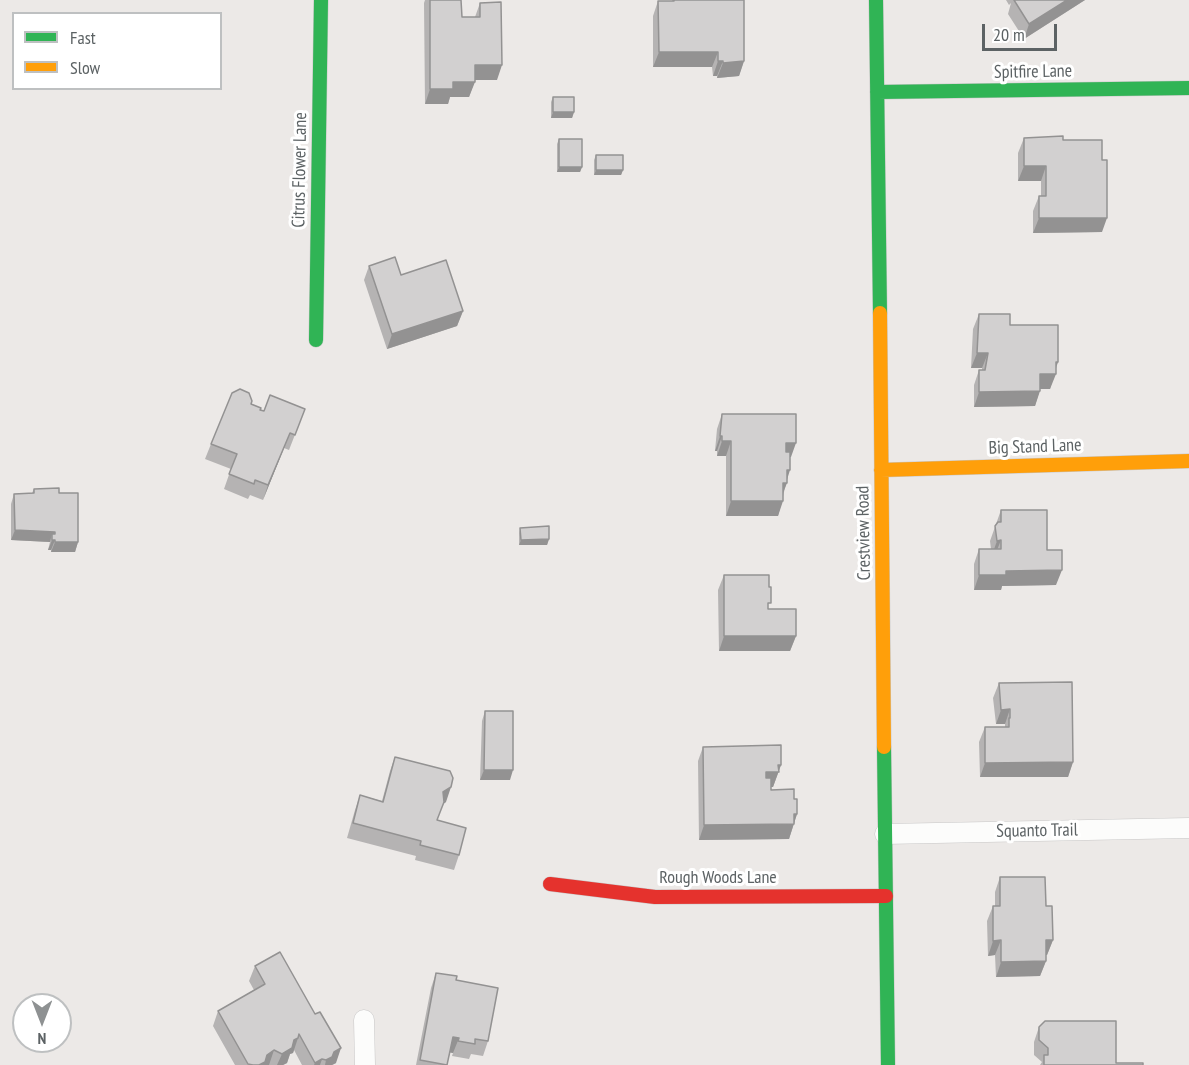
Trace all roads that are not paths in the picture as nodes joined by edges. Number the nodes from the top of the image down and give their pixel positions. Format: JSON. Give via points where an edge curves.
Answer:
{"nodes":[{"id":1,"x":321,"y":0,"type":"edge"},
{"id":2,"x":876,"y":0,"type":"edge"},
{"id":3,"x":1189,"y":88,"type":"edge"},
{"id":4,"x":877,"y":92,"type":"junction"},
{"id":5,"x":316,"y":340,"type":"dead end"},
{"id":6,"x":1189,"y":461,"type":"edge"},
{"id":7,"x":881,"y":470,"type":"junction"},
{"id":8,"x":1189,"y":828,"type":"edge"},
{"id":9,"x":885,"y":834,"type":"junction"},
{"id":10,"x":550,"y":884,"type":"dead end"},
{"id":11,"x":886,"y":896,"type":"junction"},
{"id":12,"x":364,"y":1020,"type":"dead end"},
{"id":13,"x":365,"y":1065,"type":"edge"},
{"id":14,"x":888,"y":1065,"type":"edge"}],
"edges":[{"from":1,"to":5,"type":"street","name":"Citrus Flower Lane"},
{"from":2,"to":4,"type":"street","name":"Crestview Road"},
{"from":3,"to":4,"type":"street","name":"Spitfire Lane"},
{"from":4,"to":7,"type":"street","name":"Crestview Road"},
{"from":6,"to":7,"type":"street","name":"Big Stand Lane"},
{"from":7,"to":9,"type":"street","name":"Crestview Road"},
{"from":8,"to":9,"type":"street","name":"Squanto Trail"},
{"from":9,"to":11,"type":"street","name":"Crestview Road"},
{"from":10,"to":11,"type":"street","name":"Rough Woods Lane","via":[[655,897]]},
{"from":11,"to":14,"type":"street","name":"Crestview Road"},
{"from":12,"to":13,"type":"street"}]}
